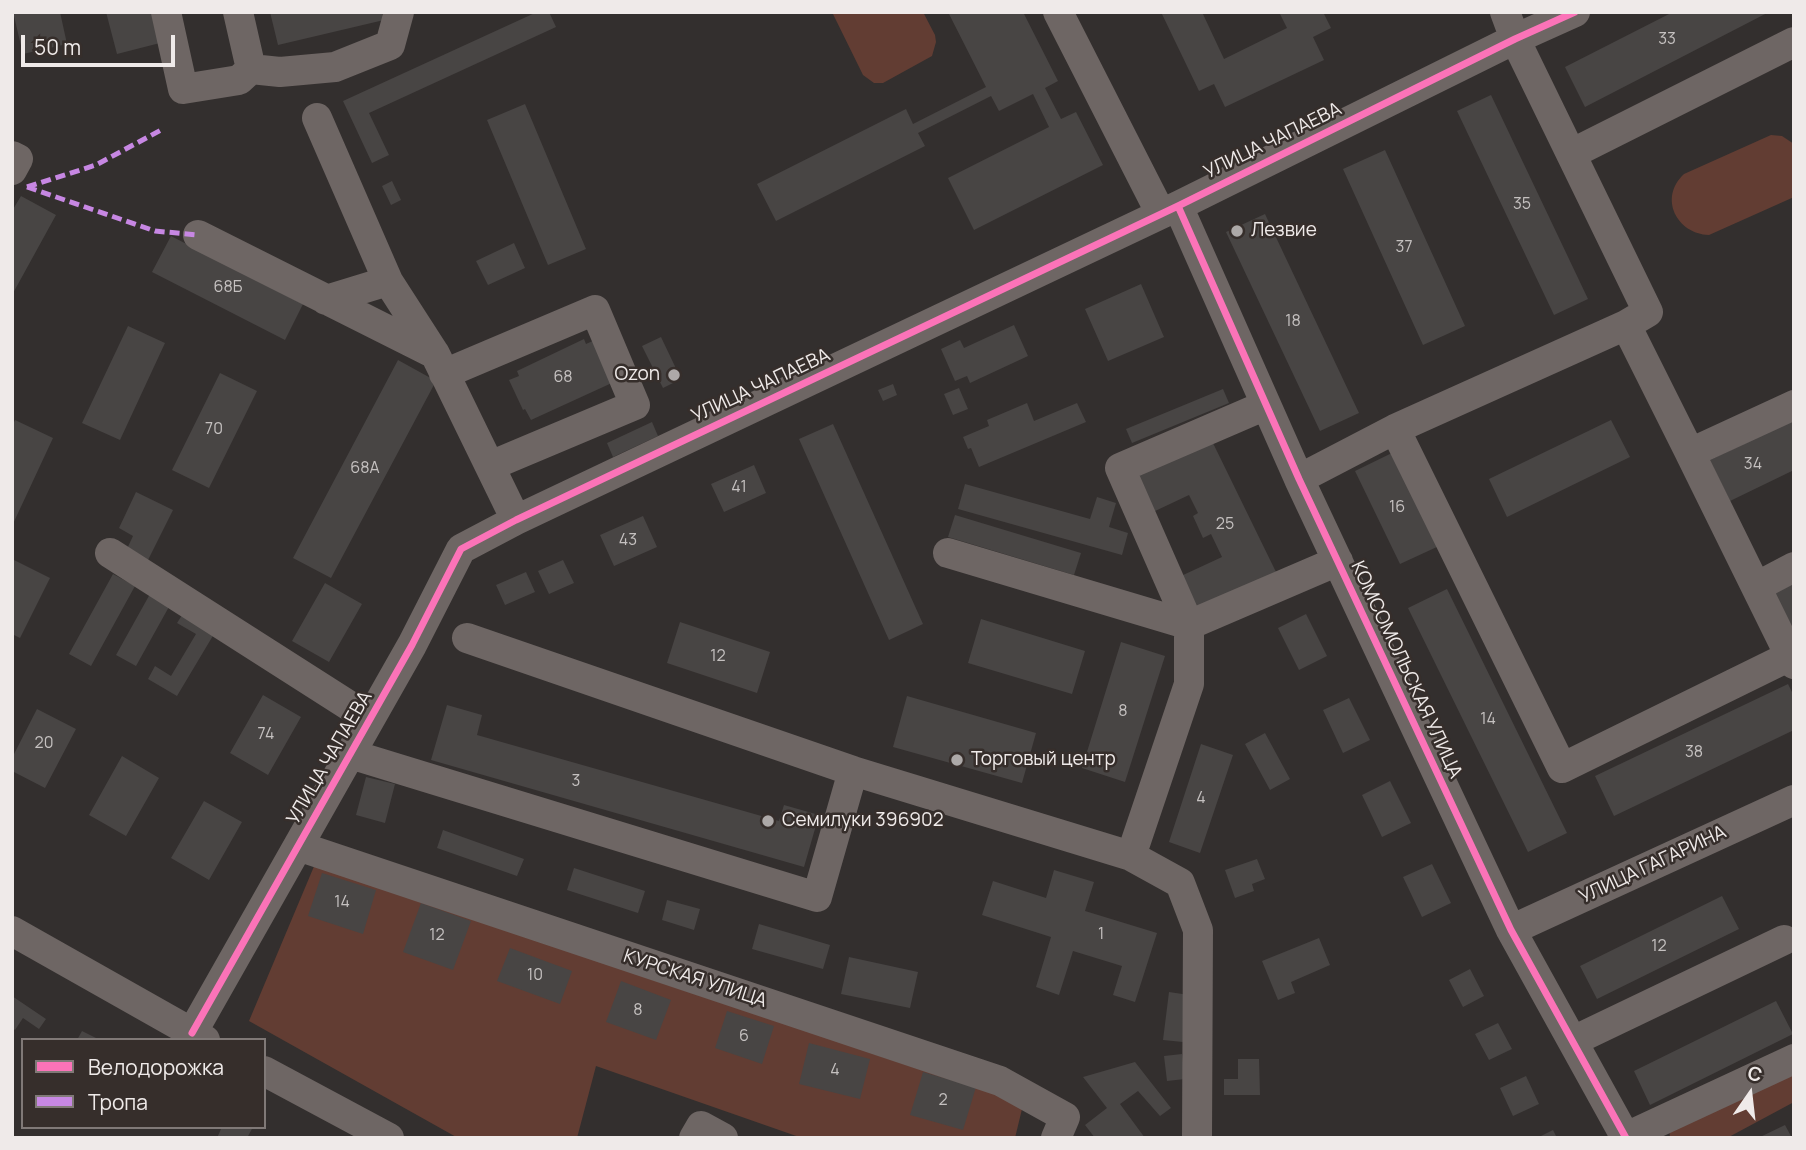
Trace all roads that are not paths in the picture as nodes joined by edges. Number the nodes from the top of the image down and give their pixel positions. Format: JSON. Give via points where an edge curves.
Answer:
{"nodes":[{"id":1,"x":166,"y":12,"type":"edge"},
{"id":2,"x":238,"y":12,"type":"edge"},
{"id":3,"x":399,"y":12,"type":"edge"},
{"id":4,"x":1058,"y":12,"type":"edge"},
{"id":5,"x":1575,"y":12,"type":"edge"},
{"id":6,"x":1510,"y":26,"type":"edge"},
{"id":7,"x":1794,"y":42,"type":"edge"},
{"id":8,"x":251,"y":69,"type":"junction"},
{"id":9,"x":317,"y":118,"type":"dead end"},
{"id":10,"x":1571,"y":154,"type":"junction"},
{"id":11,"x":12,"y":156,"type":"edge"},
{"id":12,"x":12,"y":170,"type":"edge"},
{"id":13,"x":1169,"y":210,"type":"junction"},
{"id":14,"x":198,"y":234,"type":"dead end"},
{"id":15,"x":388,"y":281,"type":"junction"},
{"id":16,"x":326,"y":300,"type":"junction"},
{"id":17,"x":1626,"y":325,"type":"junction"},
{"id":18,"x":439,"y":364,"type":"junction"},
{"id":19,"x":1266,"y":405,"type":"junction"},
{"id":20,"x":1794,"y":405,"type":"edge"},
{"id":21,"x":1395,"y":429,"type":"junction"},
{"id":22,"x":1690,"y":453,"type":"junction"},
{"id":23,"x":490,"y":466,"type":"junction"},
{"id":24,"x":1299,"y":479,"type":"junction"},
{"id":25,"x":516,"y":520,"type":"junction"},
{"id":26,"x":110,"y":553,"type":"dead end"},
{"id":27,"x":948,"y":553,"type":"dead end"},
{"id":28,"x":1338,"y":561,"type":"junction"},
{"id":29,"x":1794,"y":567,"type":"edge"},
{"id":30,"x":1756,"y":587,"type":"junction"},
{"id":31,"x":1189,"y":625,"type":"junction"},
{"id":32,"x":467,"y":638,"type":"dead end"},
{"id":33,"x":1792,"y":660,"type":"edge"},
{"id":34,"x":370,"y":719,"type":"junction"},
{"id":35,"x":350,"y":754,"type":"junction"},
{"id":36,"x":853,"y":771,"type":"junction"},
{"id":37,"x":1794,"y":800,"type":"edge"},
{"id":38,"x":298,"y":846,"type":"junction"},
{"id":39,"x":1131,"y":856,"type":"junction"},
{"id":40,"x":1511,"y":930,"type":"junction"},
{"id":41,"x":12,"y":931,"type":"edge"},
{"id":42,"x":1784,"y":940,"type":"dead end"},
{"id":43,"x":199,"y":1036,"type":"edge"},
{"id":44,"x":1573,"y":1041,"type":"junction"},
{"id":45,"x":1794,"y":1059,"type":"edge"},
{"id":46,"x":266,"y":1072,"type":"edge"},
{"id":47,"x":1626,"y":1137,"type":"edge"},
{"id":48,"x":389,"y":1138,"type":"edge"},
{"id":49,"x":694,"y":1138,"type":"edge"},
{"id":50,"x":723,"y":1138,"type":"edge"},
{"id":51,"x":1056,"y":1138,"type":"edge"},
{"id":52,"x":1197,"y":1138,"type":"edge"}],
"edges":[{"from":1,"to":8,"type":"street","via":[[183,89],[239,80]]},
{"from":2,"to":8,"type":"street"},
{"from":3,"to":8,"type":"street","via":[[390,45],[335,67],[280,72]]},
{"from":4,"to":13,"type":"street","name":"КОМСОМОЛЬСКАЯ УЛИЦА"},
{"from":5,"to":6,"type":"street","name":"УЛИЦА ЧАПАЕВА"},
{"from":6,"to":10,"type":"street"},
{"from":6,"to":13,"type":"street","name":"УЛИЦА ЧАПАЕВА"},
{"from":7,"to":10,"type":"street"},
{"from":9,"to":15,"type":"street"},
{"from":10,"to":17,"type":"street","via":[[1648,312]]},
{"from":11,"to":12,"type":"street","via":[[18,159]]},
{"from":13,"to":19,"type":"street","name":"КОМСОМОЛЬСКАЯ УЛИЦА"},
{"from":13,"to":25,"type":"street","name":"УЛИЦА ЧАПАЕВА"},
{"from":14,"to":16,"type":"street"},
{"from":15,"to":16,"type":"street"},
{"from":15,"to":18,"type":"street"},
{"from":16,"to":18,"type":"street"},
{"from":17,"to":21,"type":"street"},
{"from":17,"to":22,"type":"street"},
{"from":18,"to":23,"type":"street"},
{"from":18,"to":23,"type":"street","via":[[595,310],[635,405]]},
{"from":19,"to":24,"type":"street","name":"КОМСОМОЛЬСКАЯ УЛИЦА"},
{"from":19,"to":31,"type":"street","via":[[1120,468]]},
{"from":20,"to":22,"type":"street"},
{"from":21,"to":24,"type":"street"},
{"from":21,"to":33,"type":"street","via":[[1562,768]]},
{"from":22,"to":30,"type":"street"},
{"from":23,"to":25,"type":"street"},
{"from":24,"to":28,"type":"street","name":"КОМСОМОЛЬСКАЯ УЛИЦА"},
{"from":25,"to":34,"type":"street","name":"УЛИЦА ЧАПАЕВА","via":[[461,549]]},
{"from":26,"to":34,"type":"street"},
{"from":27,"to":31,"type":"street"},
{"from":28,"to":31,"type":"street"},
{"from":28,"to":40,"type":"street","name":"КОМСОМОЛЬСКАЯ УЛИЦА"},
{"from":29,"to":30,"type":"street"},
{"from":30,"to":33,"type":"street"},
{"from":31,"to":39,"type":"street","via":[[1189,684]]},
{"from":32,"to":36,"type":"street"},
{"from":34,"to":35,"type":"street","name":"УЛИЦА ЧАПАЕВА"},
{"from":35,"to":36,"type":"street","via":[[817,897]]},
{"from":35,"to":38,"type":"street","name":"УЛИЦА ЧАПАЕВА"},
{"from":36,"to":39,"type":"street"},
{"from":37,"to":40,"type":"street","name":"УЛИЦА ГАГАРИНА"},
{"from":38,"to":43,"type":"street","name":"УЛИЦА ЧАПАЕВА"},
{"from":38,"to":51,"type":"street","name":"КУРСКАЯ УЛИЦА","via":[[1000,1081],[1065,1117]]},
{"from":39,"to":52,"type":"street","via":[[1180,883],[1198,930]]},
{"from":40,"to":44,"type":"street","name":"КОМСОМОЛЬСКАЯ УЛИЦА"},
{"from":41,"to":43,"type":"street"},
{"from":42,"to":44,"type":"street"},
{"from":44,"to":47,"type":"street","name":"КОМСОМОЛЬСКАЯ УЛИЦА"},
{"from":45,"to":47,"type":"street"},
{"from":46,"to":48,"type":"street"},
{"from":49,"to":50,"type":"street","via":[[701,1126]]}]}
